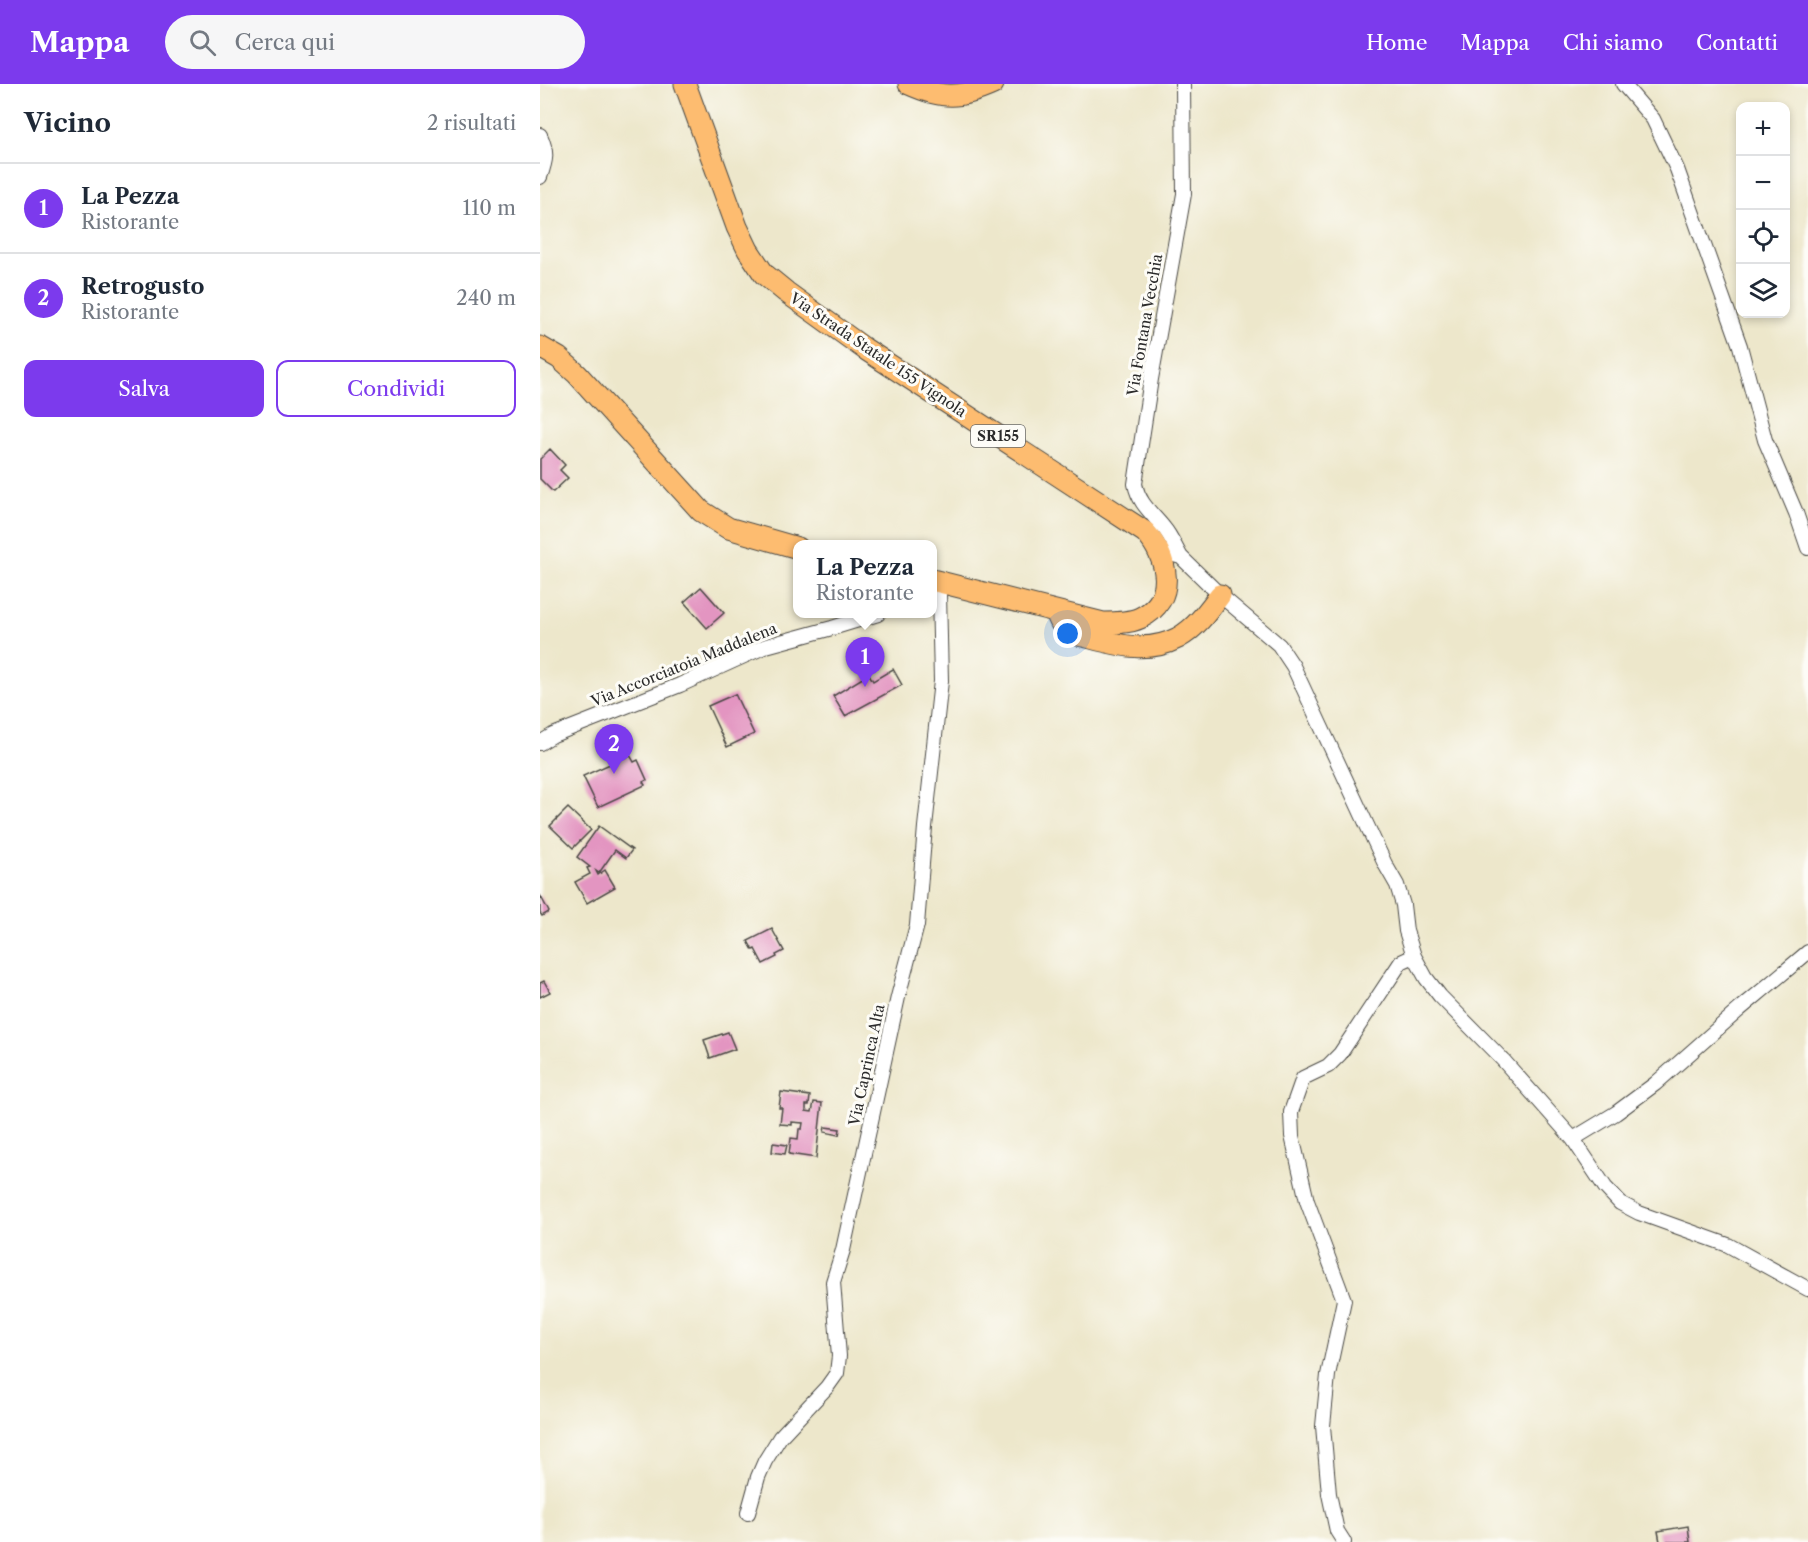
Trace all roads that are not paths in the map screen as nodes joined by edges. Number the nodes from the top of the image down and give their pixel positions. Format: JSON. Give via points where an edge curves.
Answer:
{"nodes":[{"id":1,"x":685,"y":84,"type":"edge"},
{"id":2,"x":909,"y":84,"type":"edge"},
{"id":3,"x":993,"y":84,"type":"edge"},
{"id":4,"x":1183,"y":84,"type":"edge"},
{"id":5,"x":1623,"y":84,"type":"edge"},
{"id":6,"x":540,"y":135,"type":"edge"},
{"id":7,"x":540,"y":177,"type":"edge"},
{"id":8,"x":540,"y":346,"type":"edge"},
{"id":9,"x":793,"y":547,"type":"edge"},
{"id":10,"x":1808,"y":548,"type":"edge"},
{"id":11,"x":1160,"y":551,"type":"junction"},
{"id":12,"x":1181,"y":557,"type":"junction"},
{"id":13,"x":939,"y":588,"type":"edge"},
{"id":14,"x":1221,"y":595,"type":"junction"},
{"id":15,"x":1056,"y":612,"type":"junction"},
{"id":16,"x":865,"y":618,"type":"edge"},
{"id":17,"x":540,"y":743,"type":"edge"},
{"id":18,"x":1808,"y":952,"type":"edge"},
{"id":19,"x":1414,"y":956,"type":"junction"},
{"id":20,"x":1573,"y":1139,"type":"junction"},
{"id":21,"x":1808,"y":1289,"type":"edge"},
{"id":22,"x":748,"y":1513,"type":"dead end"},
{"id":23,"x":1344,"y":1542,"type":"edge"}],
"edges":[{"from":1,"to":11,"type":"main road","name":"Via Strada Statale 155 Vignola","number":"SR155","via":[[737,227],[764,274],[865,349],[1144,532]]},
{"from":2,"to":3,"type":"main road","via":[[930,93],[954,96]]},
{"from":4,"to":12,"type":"street","name":"Via Fontana Vecchia","via":[[1184,194],[1135,484],[1143,505],[1164,528]]},
{"from":5,"to":10,"type":"street","via":[[1653,119],[1677,169],[1740,346],[1765,440]]},
{"from":6,"to":7,"type":"street","via":[[546,156]]},
{"from":8,"to":9,"type":"main road","via":[[577,374],[701,511],[728,528]]},
{"from":11,"to":12,"type":"street"},
{"from":11,"to":15,"type":"main road","via":[[1166,579],[1163,594],[1156,606],[1140,618],[1103,623]]},
{"from":12,"to":14,"type":"street"},
{"from":13,"to":15,"type":"main road"},
{"from":13,"to":22,"type":"street","name":"Via Caprinca Alta","via":[[940,681],[917,925],[833,1282],[837,1373],[780,1437],[758,1477]]},
{"from":14,"to":15,"type":"main road","via":[[1201,620],[1180,637],[1160,646],[1117,645],[1069,632]]},
{"from":14,"to":19,"type":"street","via":[[1279,645],[1293,666],[1397,885]]},
{"from":16,"to":17,"type":"street","name":"Via Accorciatoia Maddalena","via":[[766,646]]},
{"from":18,"to":20,"type":"street","via":[[1655,1084]]},
{"from":19,"to":20,"type":"street","via":[[1440,996]]},
{"from":19,"to":23,"type":"street","via":[[1401,962],[1340,1054],[1328,1066],[1303,1078],[1291,1112],[1292,1136],[1306,1201],[1344,1300],[1328,1375],[1323,1426],[1329,1494],[1337,1531]]},
{"from":20,"to":21,"type":"street","via":[[1620,1203],[1728,1245]]}]}
